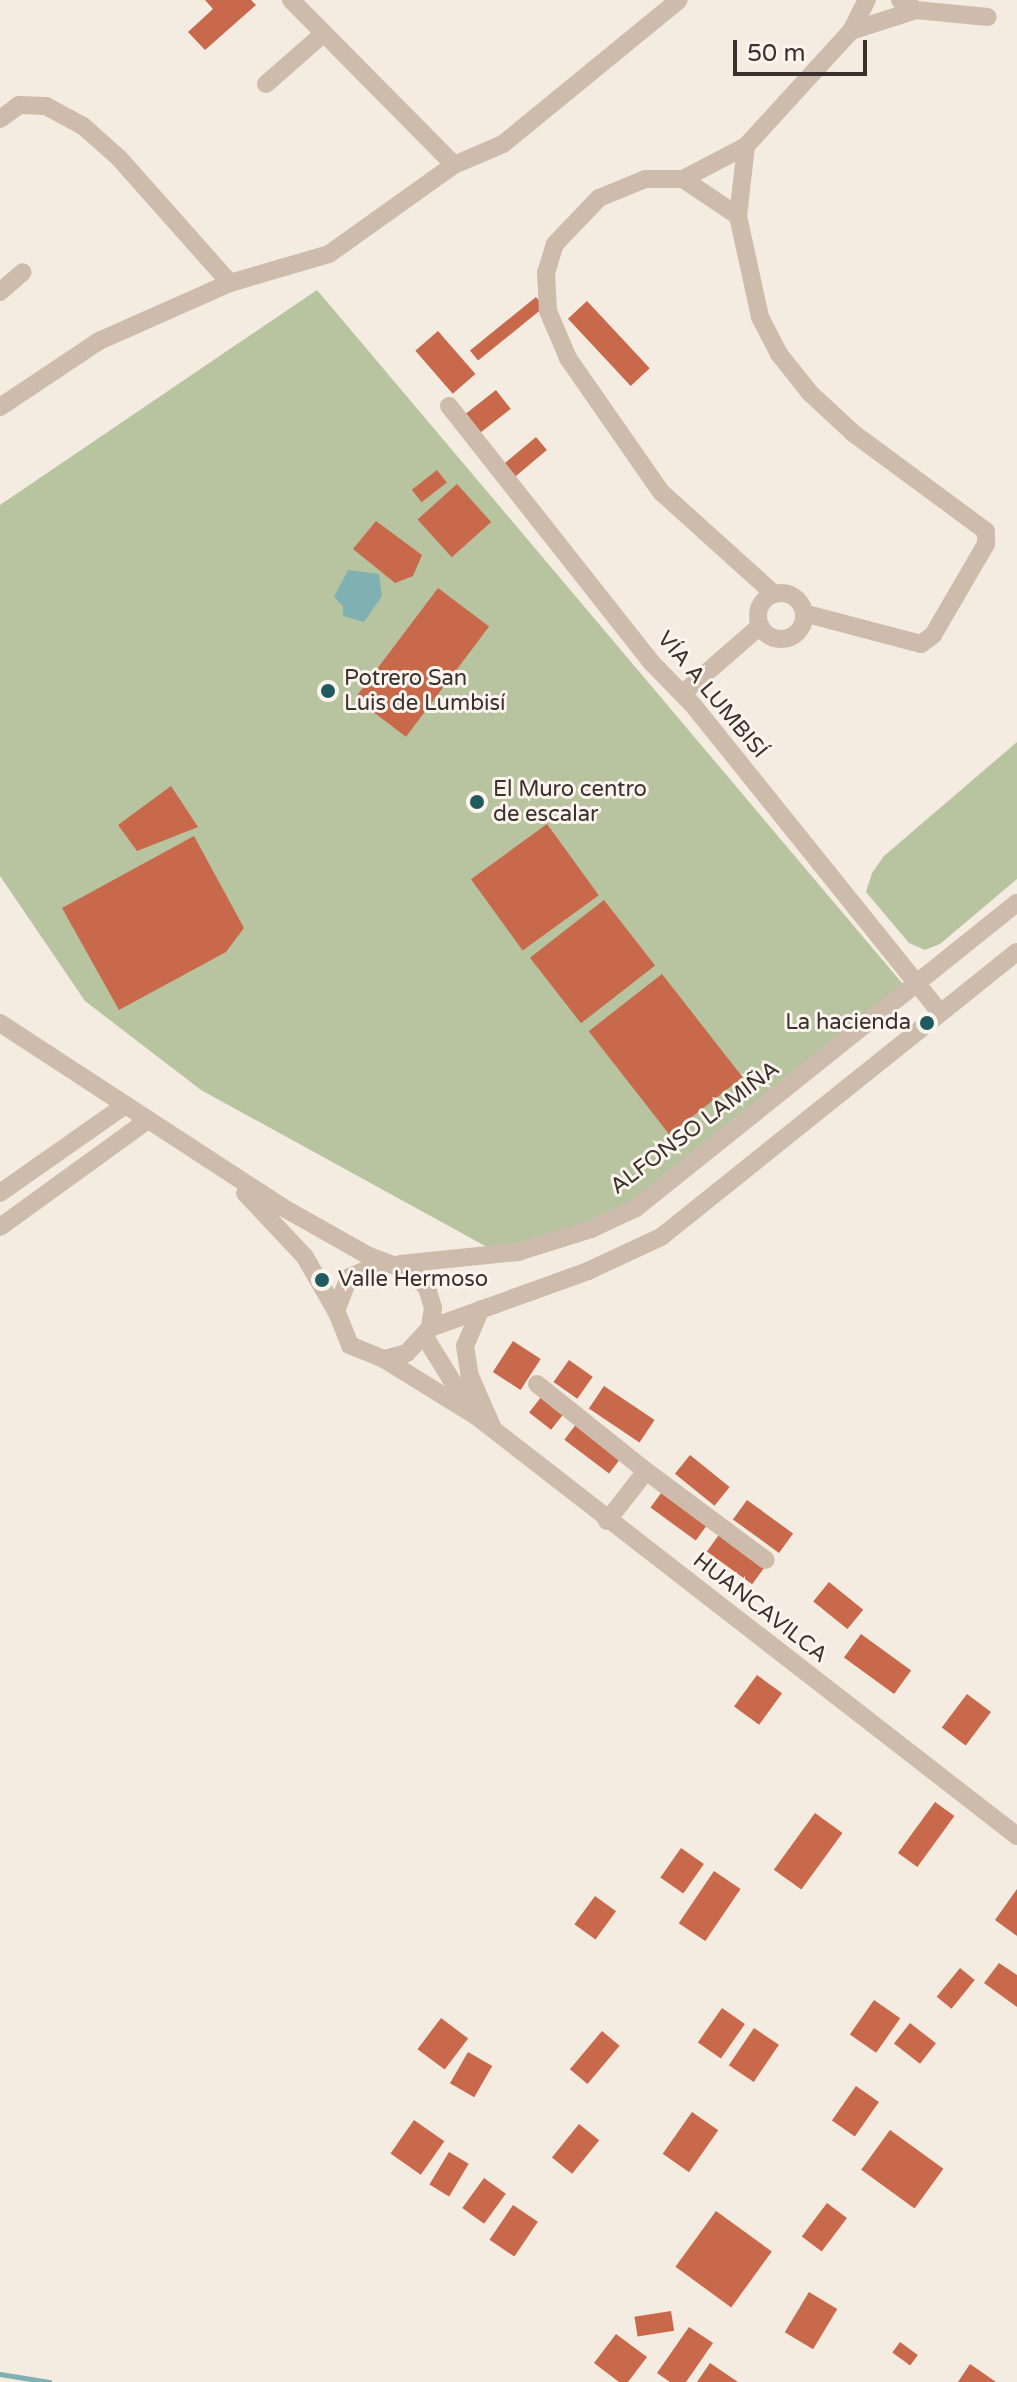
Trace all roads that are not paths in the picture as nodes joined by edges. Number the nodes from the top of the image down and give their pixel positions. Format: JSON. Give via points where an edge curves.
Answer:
{"nodes":[{"id":1,"x":291,"y":0,"type":"edge"},
{"id":2,"x":679,"y":0,"type":"edge"},
{"id":3,"x":867,"y":0,"type":"edge"},
{"id":4,"x":900,"y":0,"type":"edge"},
{"id":5,"x":916,"y":10,"type":"junction"},
{"id":6,"x":988,"y":17,"type":"dead end"},
{"id":7,"x":851,"y":31,"type":"junction"},
{"id":8,"x":324,"y":33,"type":"junction"},
{"id":9,"x":266,"y":84,"type":"dead end"},
{"id":10,"x":0,"y":119,"type":"edge"},
{"id":11,"x":746,"y":146,"type":"junction"},
{"id":12,"x":454,"y":165,"type":"junction"},
{"id":13,"x":683,"y":179,"type":"junction"},
{"id":14,"x":738,"y":216,"type":"junction"},
{"id":15,"x":23,"y":272,"type":"dead end"},
{"id":16,"x":230,"y":283,"type":"junction"},
{"id":17,"x":0,"y":292,"type":"edge"},
{"id":18,"x":449,"y":406,"type":"dead end"},
{"id":19,"x":0,"y":407,"type":"edge"},
{"id":20,"x":774,"y":594,"type":"junction"},
{"id":21,"x":804,"y":613,"type":"junction"},
{"id":22,"x":760,"y":626,"type":"junction"},
{"id":23,"x":682,"y":694,"type":"junction"},
{"id":24,"x":1017,"y":903,"type":"edge"},
{"id":25,"x":1017,"y":952,"type":"edge"},
{"id":26,"x":917,"y":986,"type":"junction"},
{"id":27,"x":940,"y":1012,"type":"junction"},
{"id":28,"x":0,"y":1023,"type":"edge"},
{"id":29,"x":125,"y":1105,"type":"junction"},
{"id":30,"x":148,"y":1120,"type":"junction"},
{"id":31,"x":184,"y":1143,"type":"junction"},
{"id":32,"x":0,"y":1193,"type":"edge"},
{"id":33,"x":0,"y":1227,"type":"edge"},
{"id":34,"x":389,"y":1263,"type":"junction"},
{"id":35,"x":481,"y":1309,"type":"junction"},
{"id":36,"x":336,"y":1311,"type":"junction"},
{"id":37,"x":427,"y":1333,"type":"junction"},
{"id":38,"x":384,"y":1359,"type":"junction"},
{"id":39,"x":537,"y":1384,"type":"dead end"},
{"id":40,"x":476,"y":1416,"type":"junction"},
{"id":41,"x":496,"y":1436,"type":"junction"},
{"id":42,"x":646,"y":1471,"type":"junction"},
{"id":43,"x":607,"y":1521,"type":"junction"},
{"id":44,"x":766,"y":1560,"type":"dead end"},
{"id":45,"x":1017,"y":1836,"type":"edge"}],
"edges":[{"from":1,"to":8,"type":"street"},
{"from":2,"to":12,"type":"street","via":[[503,144]]},
{"from":3,"to":7,"type":"street"},
{"from":4,"to":5,"type":"street"},
{"from":5,"to":6,"type":"street"},
{"from":5,"to":7,"type":"street"},
{"from":7,"to":11,"type":"street"},
{"from":8,"to":9,"type":"street"},
{"from":8,"to":12,"type":"street"},
{"from":10,"to":16,"type":"street","via":[[19,105],[46,106],[83,126],[119,158]]},
{"from":11,"to":13,"type":"street"},
{"from":11,"to":14,"type":"street"},
{"from":12,"to":16,"type":"street","via":[[329,254]]},
{"from":13,"to":14,"type":"street"},
{"from":13,"to":20,"type":"street","via":[[621,186],[575,218],[555,244],[546,273],[548,311],[568,358],[661,492]]},
{"from":14,"to":21,"type":"street","via":[[760,317],[779,354],[810,393],[853,433],[986,531],[986,544],[933,635],[921,644]]},
{"from":15,"to":17,"type":"street"},
{"from":16,"to":19,"type":"street","via":[[99,341]]},
{"from":18,"to":23,"type":"street","name":"VÍA A LUMBISÍ"},
{"from":20,"to":21,"type":"street","via":[[788,593]]},
{"from":20,"to":22,"type":"street","via":[[760,606]]},
{"from":21,"to":22,"type":"street","via":[[803,624],[788,638],[767,634]]},
{"from":22,"to":23,"type":"street"},
{"from":23,"to":26,"type":"street","name":"VÍA A LUMBISÍ"},
{"from":24,"to":26,"type":"street","name":"ALFONSO LAMIÑA"},
{"from":25,"to":27,"type":"street"},
{"from":26,"to":27,"type":"street","name":"VÍA A LUMBISÍ"},
{"from":26,"to":34,"type":"street","name":"ALFONSO LAMIÑA","via":[[636,1208],[518,1252]]},
{"from":27,"to":35,"type":"street","via":[[661,1237],[588,1271]]},
{"from":28,"to":29,"type":"street"},
{"from":29,"to":30,"type":"street"},
{"from":29,"to":32,"type":"street"},
{"from":30,"to":31,"type":"street"},
{"from":30,"to":33,"type":"street"},
{"from":31,"to":34,"type":"street","via":[[282,1207]]},
{"from":31,"to":36,"type":"street","via":[[282,1229],[322,1280]]},
{"from":34,"to":36,"type":"street","via":[[349,1277]]},
{"from":34,"to":37,"type":"street","via":[[414,1273],[427,1288],[433,1308]]},
{"from":35,"to":37,"type":"street"},
{"from":35,"to":41,"type":"street","via":[[465,1346],[470,1376]]},
{"from":36,"to":38,"type":"street","via":[[350,1345]]},
{"from":37,"to":38,"type":"street","via":[[407,1353]]},
{"from":37,"to":40,"type":"street","name":"HUANCAVILCA"},
{"from":38,"to":40,"type":"street","name":"HUANCAVILCA"},
{"from":39,"to":42,"type":"street"},
{"from":40,"to":41,"type":"street","name":"HUANCAVILCA"},
{"from":41,"to":43,"type":"street","name":"HUANCAVILCA"},
{"from":42,"to":43,"type":"street"},
{"from":42,"to":44,"type":"street"},
{"from":43,"to":45,"type":"street","name":"HUANCAVILCA"}]}
